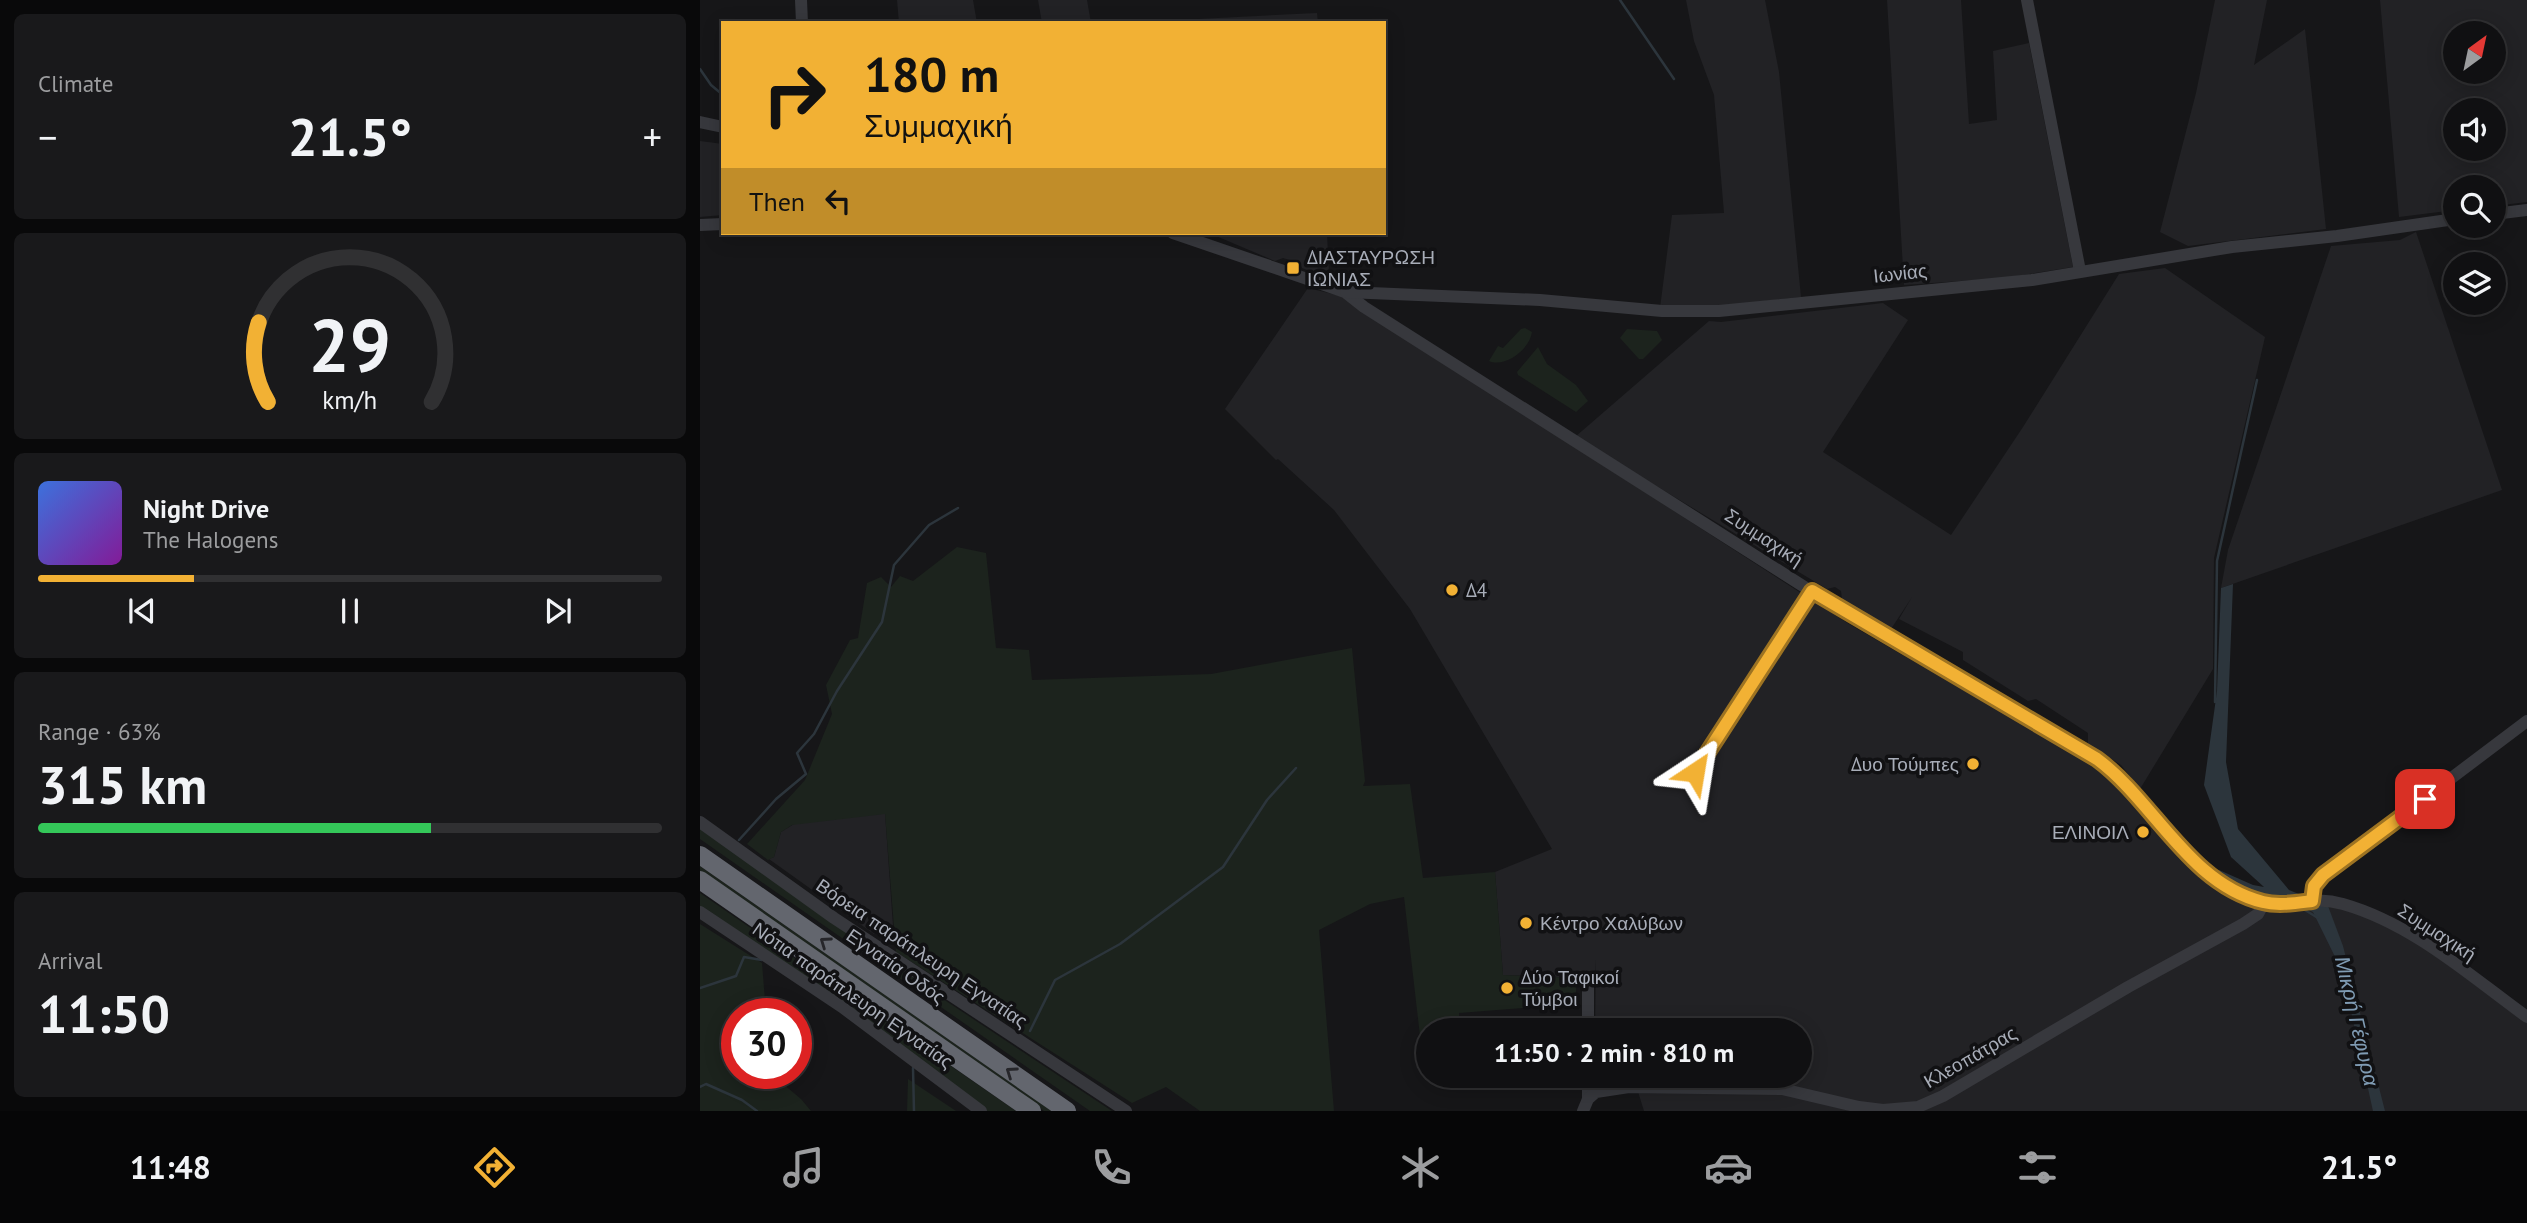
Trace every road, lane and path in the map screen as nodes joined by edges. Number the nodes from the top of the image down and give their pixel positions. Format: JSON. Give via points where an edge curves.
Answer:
{"nodes":[{"id":1,"x":801,"y":0,"type":"edge"},
{"id":2,"x":2027,"y":0,"type":"edge"},
{"id":3,"x":802,"y":21,"type":"edge"},
{"id":4,"x":700,"y":122,"type":"edge"},
{"id":5,"x":721,"y":127,"type":"edge"},
{"id":6,"x":2527,"y":210,"type":"edge"},
{"id":7,"x":2506,"y":213,"type":"edge"},
{"id":8,"x":2443,"y":221,"type":"edge"},
{"id":9,"x":721,"y":224,"type":"edge"},
{"id":10,"x":700,"y":225,"type":"edge"},
{"id":11,"x":1178,"y":235,"type":"edge"},
{"id":12,"x":2080,"y":271,"type":"junction"},
{"id":13,"x":1345,"y":292,"type":"junction"},
{"id":14,"x":1371,"y":293,"type":"junction"},
{"id":15,"x":1364,"y":307,"type":"junction"},
{"id":16,"x":1812,"y":591,"type":"junction"},
{"id":17,"x":2527,"y":721,"type":"edge"},
{"id":18,"x":1695,"y":772,"type":"dead end"},
{"id":19,"x":700,"y":822,"type":"edge"},
{"id":20,"x":700,"y":855,"type":"edge"},
{"id":21,"x":700,"y":880,"type":"edge"},
{"id":22,"x":2312,"y":901,"type":"junction"},
{"id":23,"x":2264,"y":903,"type":"junction"},
{"id":24,"x":700,"y":912,"type":"edge"},
{"id":25,"x":1588,"y":978,"type":"dead end"},
{"id":26,"x":2527,"y":1017,"type":"edge"},
{"id":27,"x":1588,"y":1018,"type":"edge"},
{"id":28,"x":1588,"y":1088,"type":"edge"},
{"id":29,"x":1588,"y":1098,"type":"junction"},
{"id":30,"x":981,"y":1111,"type":"edge"},
{"id":31,"x":1032,"y":1111,"type":"edge"},
{"id":32,"x":1068,"y":1111,"type":"edge"},
{"id":33,"x":1126,"y":1111,"type":"edge"},
{"id":34,"x":1583,"y":1111,"type":"edge"}],
"edges":[{"from":1,"to":3,"type":"street"},
{"from":2,"to":12,"type":"street"},
{"from":4,"to":5,"type":"street"},
{"from":6,"to":7,"type":"street"},
{"from":8,"to":12,"type":"street","name":"Ιωνίας"},
{"from":9,"to":10,"type":"street"},
{"from":11,"to":13,"type":"street","name":"Συμμαχική"},
{"from":12,"to":14,"type":"street","name":"Ιωνίας","via":[[1719,310],[1662,311],[1579,302]]},
{"from":13,"to":14,"type":"street","name":"Ιωνίας"},
{"from":13,"to":15,"type":"street","name":"Συμμαχική"},
{"from":14,"to":15,"type":"street"},
{"from":15,"to":16,"type":"street","name":"Συμμαχική"},
{"from":16,"to":18,"type":"street"},
{"from":16,"to":23,"type":"street","name":"Συμμαχική","via":[[2097,759],[2213,876]]},
{"from":17,"to":22,"type":"street","via":[[2323,875],[2314,886]]},
{"from":19,"to":33,"type":"street","name":"Βόρεια παράπλευρη Εγνατίας","via":[[834,918]]},
{"from":32,"to":20,"type":"highway","name":"Εγνατία Οδός","one_way":true},
{"from":21,"to":31,"type":"highway"},
{"from":22,"to":23,"type":"street","name":"Συμμαχική"},
{"from":22,"to":26,"type":"street","name":"Συμμαχική","via":[[2343,904],[2403,929]]},
{"from":23,"to":29,"type":"street","name":"Κλεοπάτρας","via":[[2244,924],[1918,1107],[1872,1109],[1763,1088],[1618,1088]]},
{"from":24,"to":30,"type":"street","name":"Νότια παράπλευρη Εγνατίας","via":[[842,1007]]},
{"from":25,"to":27,"type":"street"},
{"from":28,"to":29,"type":"street"},
{"from":29,"to":34,"type":"street"}]}
